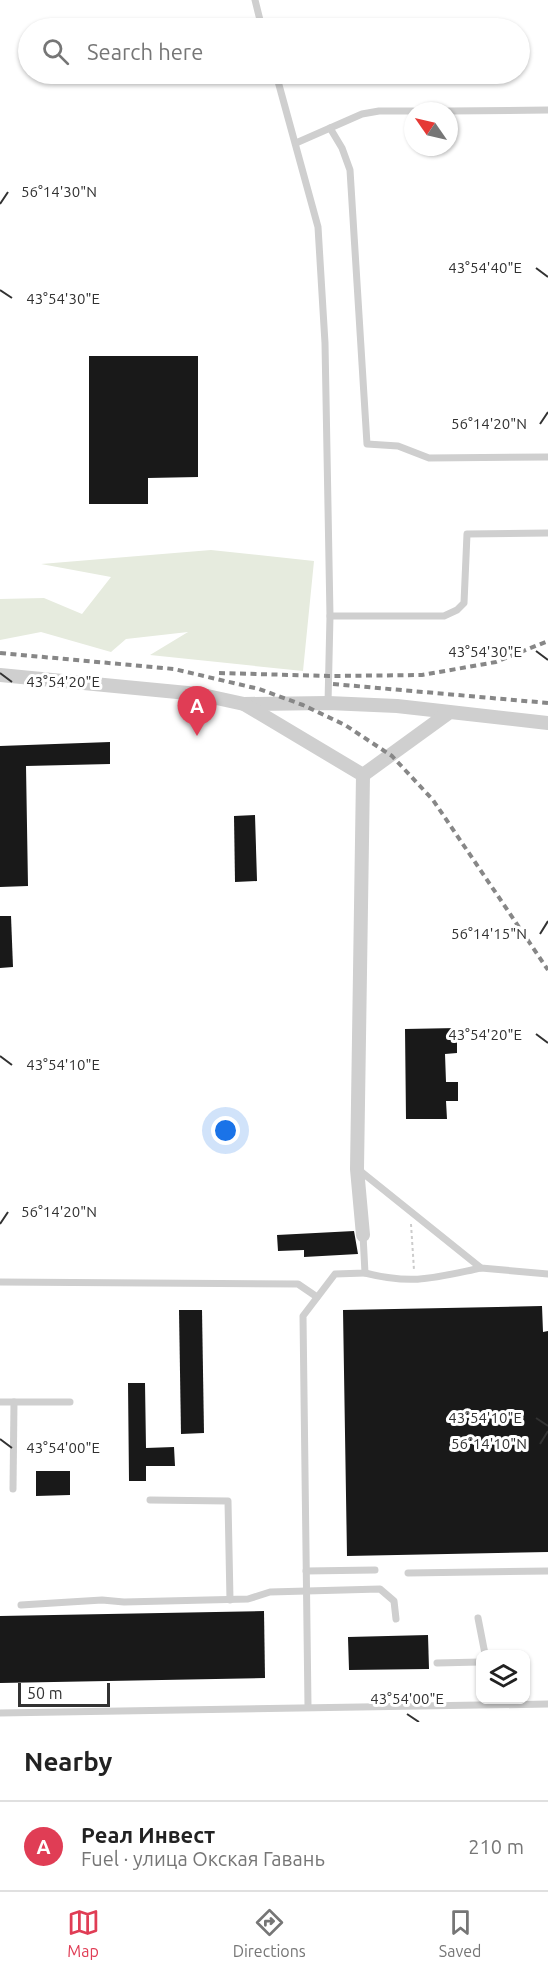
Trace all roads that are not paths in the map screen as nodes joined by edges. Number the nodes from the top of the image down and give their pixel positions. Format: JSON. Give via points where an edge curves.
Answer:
{"nodes":[{"id":1,"x":255,"y":0,"type":"edge"},
{"id":2,"x":260,"y":18,"type":"edge"},
{"id":3,"x":279,"y":84,"type":"edge"},
{"id":4,"x":548,"y":110,"type":"edge"},
{"id":5,"x":404,"y":111,"type":"edge"},
{"id":6,"x":458,"y":111,"type":"edge"},
{"id":7,"x":330,"y":128,"type":"junction"},
{"id":8,"x":296,"y":143,"type":"junction"},
{"id":9,"x":548,"y":458,"type":"edge"},
{"id":10,"x":548,"y":533,"type":"edge"},
{"id":11,"x":330,"y":616,"type":"junction"},
{"id":12,"x":0,"y":675,"type":"edge"},
{"id":13,"x":328,"y":702,"type":"junction"},
{"id":14,"x":244,"y":704,"type":"junction"},
{"id":15,"x":447,"y":714,"type":"junction"},
{"id":16,"x":548,"y":723,"type":"edge"},
{"id":17,"x":363,"y":776,"type":"junction"},
{"id":18,"x":357,"y":1169,"type":"junction"},
{"id":19,"x":363,"y":1234,"type":"joint"},
{"id":20,"x":481,"y":1268,"type":"junction"},
{"id":21,"x":365,"y":1273,"type":"junction"},
{"id":22,"x":548,"y":1274,"type":"edge"},
{"id":23,"x":0,"y":1282,"type":"edge"},
{"id":24,"x":316,"y":1297,"type":"junction"},
{"id":25,"x":0,"y":1402,"type":"edge"},
{"id":26,"x":14,"y":1402,"type":"junction"},
{"id":27,"x":70,"y":1402,"type":"dead end"},
{"id":28,"x":13,"y":1489,"type":"dead end"},
{"id":29,"x":150,"y":1500,"type":"dead end"},
{"id":30,"x":306,"y":1570,"type":"junction"},
{"id":31,"x":375,"y":1570,"type":"dead end"},
{"id":32,"x":548,"y":1571,"type":"edge"},
{"id":33,"x":408,"y":1573,"type":"dead end"},
{"id":34,"x":306,"y":1591,"type":"junction"},
{"id":35,"x":230,"y":1600,"type":"junction"},
{"id":36,"x":21,"y":1605,"type":"dead end"},
{"id":37,"x":478,"y":1618,"type":"dead end"},
{"id":38,"x":396,"y":1619,"type":"dead end"},
{"id":39,"x":484,"y":1650,"type":"edge"},
{"id":40,"x":476,"y":1662,"type":"edge"},
{"id":41,"x":436,"y":1663,"type":"dead end"},
{"id":42,"x":476,"y":1702,"type":"edge"},
{"id":43,"x":530,"y":1703,"type":"edge"},
{"id":44,"x":548,"y":1704,"type":"edge"},
{"id":45,"x":308,"y":1706,"type":"junction"},
{"id":46,"x":0,"y":1713,"type":"edge"}],
"edges":[{"from":1,"to":2,"type":"lane"},
{"from":3,"to":8,"type":"lane"},
{"from":4,"to":6,"type":"lane"},
{"from":5,"to":7,"type":"lane","via":[[362,114]]},
{"from":7,"to":8,"type":"lane"},
{"from":7,"to":9,"type":"lane","via":[[350,170],[367,444],[398,446],[429,458]]},
{"from":8,"to":11,"type":"lane","via":[[318,227],[325,343]]},
{"from":10,"to":11,"type":"lane","via":[[467,534],[464,603],[444,616]]},
{"from":11,"to":13,"type":"lane"},
{"from":12,"to":14,"type":"street","via":[[198,694]]},
{"from":13,"to":14,"type":"street"},
{"from":13,"to":15,"type":"street"},
{"from":14,"to":17,"type":"street"},
{"from":15,"to":16,"type":"street"},
{"from":15,"to":17,"type":"street"},
{"from":17,"to":18,"type":"street"},
{"from":18,"to":19,"type":"street"},
{"from":18,"to":20,"type":"lane"},
{"from":19,"to":21,"type":"lane"},
{"from":20,"to":21,"type":"lane","via":[[414,1281],[394,1281]]},
{"from":20,"to":22,"type":"lane"},
{"from":21,"to":24,"type":"lane","via":[[335,1275]]},
{"from":23,"to":24,"type":"lane","via":[[298,1284]]},
{"from":24,"to":30,"type":"lane","via":[[303,1316]]},
{"from":25,"to":26,"type":"lane"},
{"from":26,"to":27,"type":"lane"},
{"from":26,"to":28,"type":"lane"},
{"from":29,"to":35,"type":"lane","via":[[228,1502]]},
{"from":30,"to":31,"type":"lane"},
{"from":30,"to":34,"type":"lane"},
{"from":32,"to":33,"type":"lane"},
{"from":34,"to":35,"type":"lane","via":[[270,1592]]},
{"from":34,"to":38,"type":"lane","via":[[381,1589],[394,1601]]},
{"from":34,"to":45,"type":"lane"},
{"from":35,"to":36,"type":"lane","via":[[102,1600]]},
{"from":37,"to":39,"type":"lane"},
{"from":40,"to":41,"type":"lane"},
{"from":42,"to":45,"type":"lane"},
{"from":43,"to":44,"type":"lane"},
{"from":45,"to":46,"type":"lane"}]}
